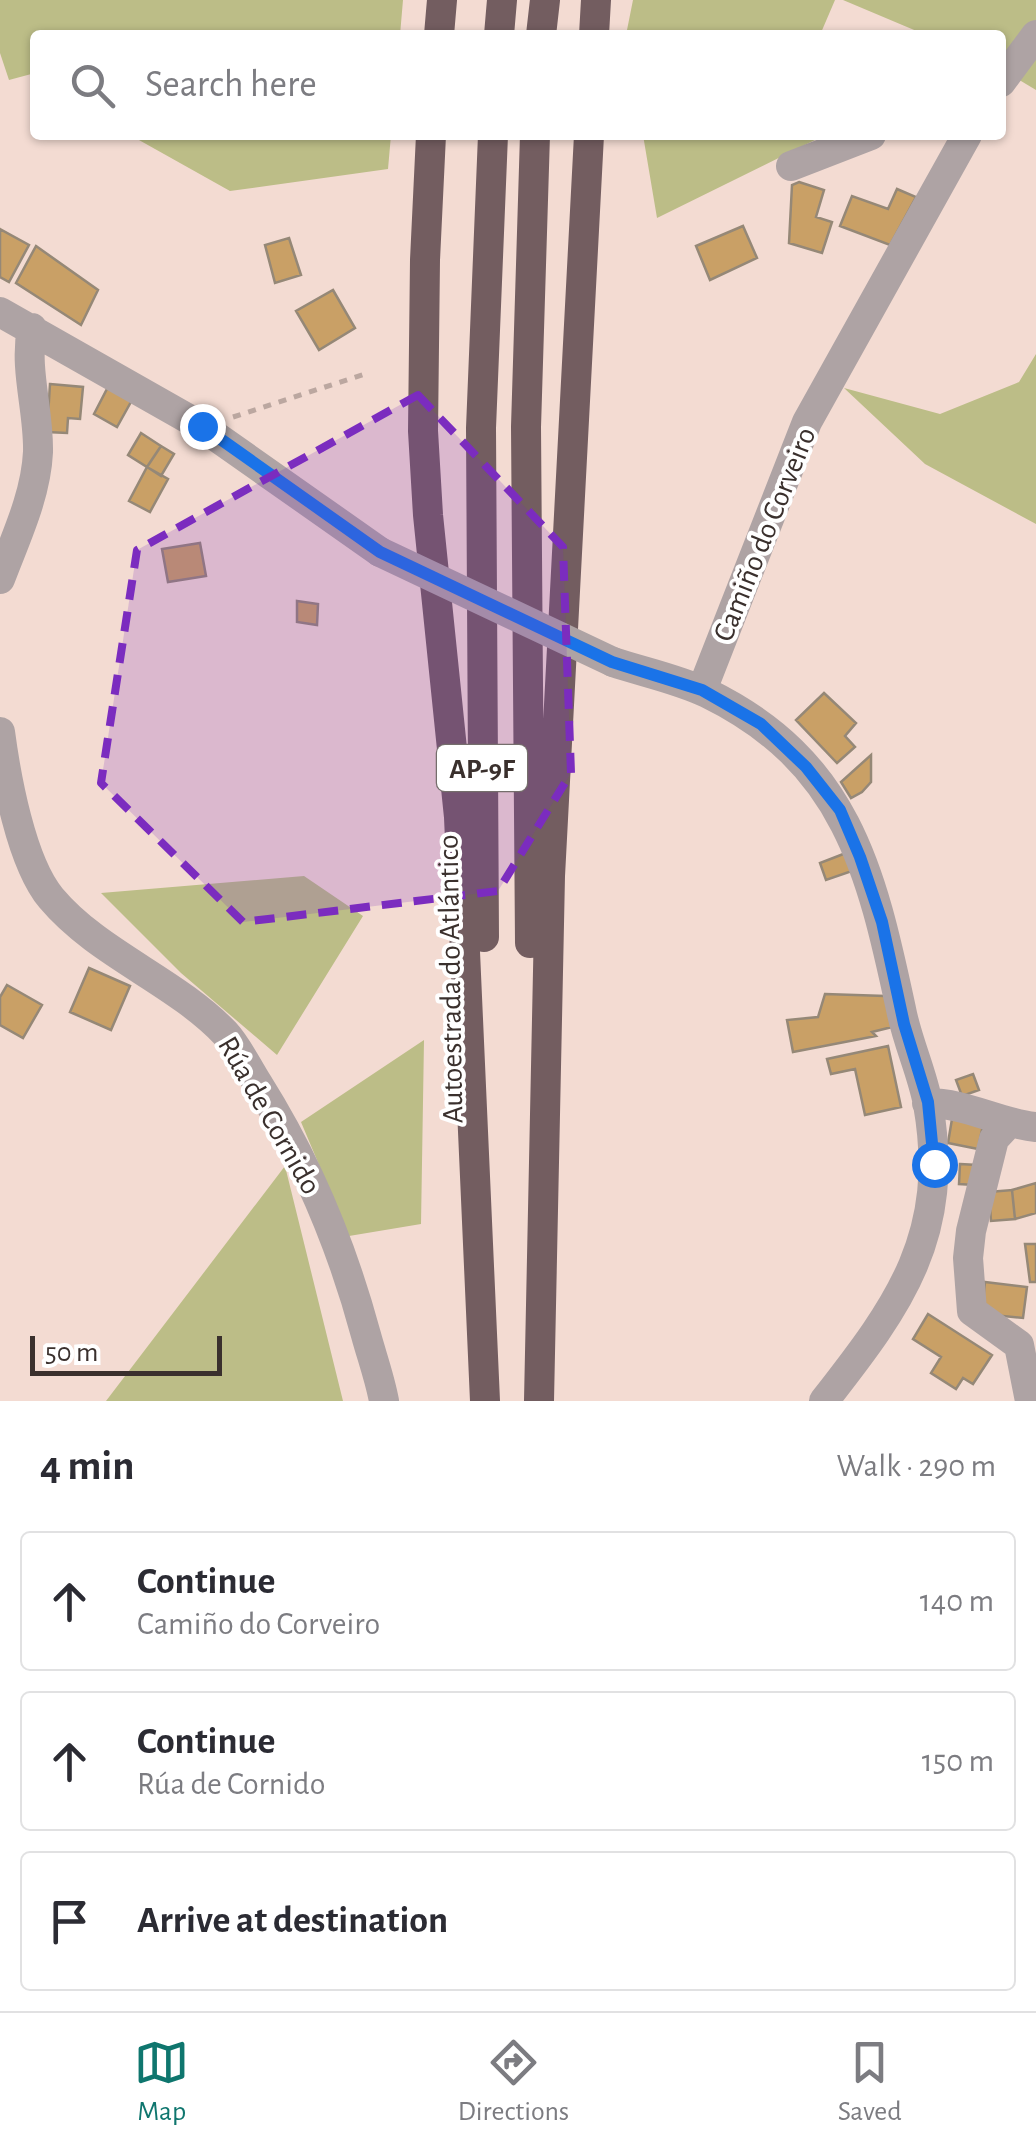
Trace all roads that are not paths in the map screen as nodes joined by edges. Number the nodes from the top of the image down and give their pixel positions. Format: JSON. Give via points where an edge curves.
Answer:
{"nodes":[{"id":1,"x":440,"y":0,"type":"edge"},
{"id":2,"x":502,"y":0,"type":"edge"},
{"id":3,"x":544,"y":0,"type":"edge"},
{"id":4,"x":596,"y":0,"type":"edge"},
{"id":5,"x":437,"y":30,"type":"edge"},
{"id":6,"x":499,"y":30,"type":"edge"},
{"id":7,"x":541,"y":30,"type":"edge"},
{"id":8,"x":594,"y":30,"type":"edge"},
{"id":9,"x":1036,"y":35,"type":"edge"},
{"id":10,"x":1006,"y":75,"type":"edge"},
{"id":11,"x":432,"y":140,"type":"edge"},
{"id":12,"x":493,"y":140,"type":"edge"},
{"id":13,"x":535,"y":140,"type":"edge"},
{"id":14,"x":588,"y":140,"type":"edge"},
{"id":15,"x":858,"y":140,"type":"edge"},
{"id":16,"x":964,"y":140,"type":"edge"},
{"id":17,"x":792,"y":166,"type":"dead end"},
{"id":18,"x":0,"y":312,"type":"edge"},
{"id":19,"x":32,"y":328,"type":"junction"},
{"id":20,"x":0,"y":579,"type":"edge"},
{"id":21,"x":702,"y":690,"type":"junction"},
{"id":22,"x":0,"y":732,"type":"edge"},
{"id":23,"x":928,"y":1102,"type":"junction"},
{"id":24,"x":1022,"y":1125,"type":"edge"},
{"id":25,"x":384,"y":1401,"type":"edge"},
{"id":26,"x":485,"y":1401,"type":"edge"},
{"id":27,"x":493,"y":1401,"type":"edge"},
{"id":28,"x":539,"y":1401,"type":"edge"},
{"id":29,"x":824,"y":1401,"type":"edge"},
{"id":30,"x":1030,"y":1401,"type":"edge"}],
"edges":[{"from":1,"to":5,"type":"highway"},
{"from":2,"to":6,"type":"highway"},
{"from":3,"to":7,"type":"highway"},
{"from":4,"to":8,"type":"highway"},
{"from":9,"to":10,"type":"street"},
{"from":11,"to":26,"type":"highway","via":[[423,431],[459,817]]},
{"from":12,"to":27,"type":"highway","name":"Autoestrada do Atlántico","number":"AP-9F","via":[[482,428],[482,836]]},
{"from":13,"to":28,"type":"highway","number":"AP-9F","via":[[526,466]]},
{"from":14,"to":28,"type":"highway","via":[[550,876]]},
{"from":15,"to":17,"type":"street"},
{"from":16,"to":21,"type":"street","name":"Camiño do Corveiro","via":[[807,422]]},
{"from":18,"to":19,"type":"street"},
{"from":19,"to":20,"type":"street","via":[[27,351],[38,451],[32,490]]},
{"from":19,"to":21,"type":"street","bridge":true,"via":[[202,426],[380,552],[612,662]]},
{"from":21,"to":23,"type":"street","via":[[761,724],[840,810],[882,922]]},
{"from":22,"to":25,"type":"street","name":"Rúa de Cornido","via":[[31,863],[49,896],[84,929],[201,1010],[228,1036],[268,1100],[328,1220]]},
{"from":23,"to":24,"type":"street"},
{"from":23,"to":29,"type":"street","via":[[934,1164],[917,1257],[898,1301]]},
{"from":24,"to":30,"type":"street","via":[[994,1138],[968,1258],[972,1311],[1019,1345]]}]}
